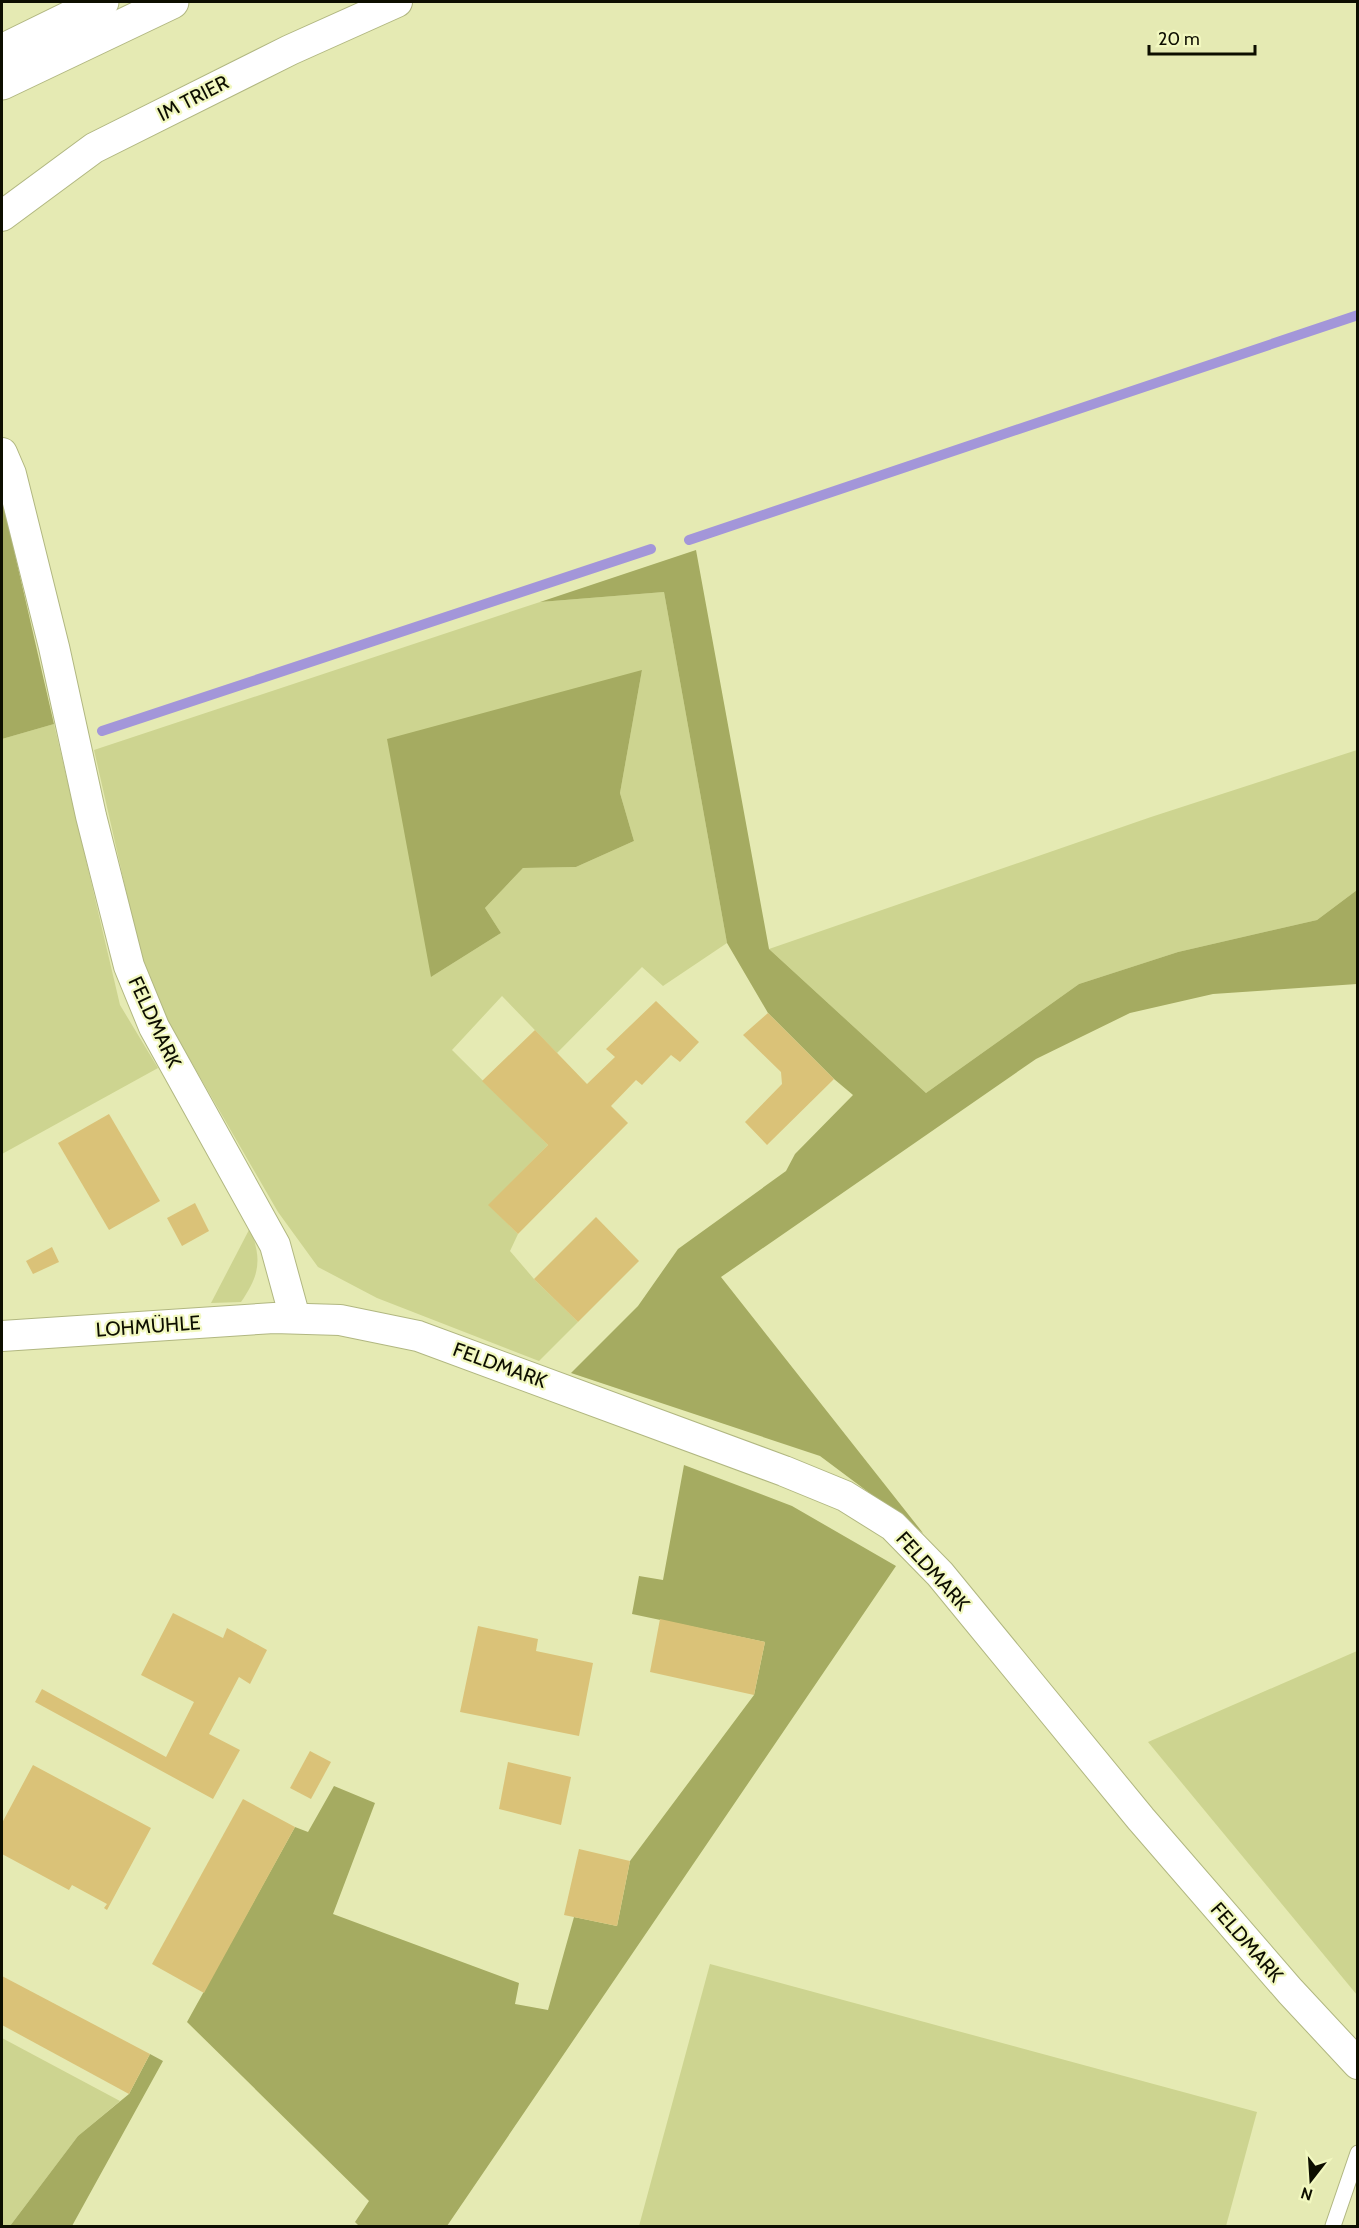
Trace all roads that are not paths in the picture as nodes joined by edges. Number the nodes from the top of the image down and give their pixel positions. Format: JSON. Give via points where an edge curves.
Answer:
{"nodes":[{"id":1,"x":102,"y":2,"type":"edge"},
{"id":2,"x":172,"y":2,"type":"edge"},
{"id":3,"x":397,"y":2,"type":"edge"},
{"id":4,"x":2,"y":51,"type":"edge"},
{"id":5,"x":2,"y":83,"type":"edge"},
{"id":6,"x":2,"y":216,"type":"edge"},
{"id":7,"x":2,"y":453,"type":"edge"},
{"id":8,"x":295,"y":1318,"type":"junction"},
{"id":9,"x":2,"y":1336,"type":"edge"},
{"id":10,"x":1356,"y":2061,"type":"edge"},
{"id":11,"x":1358,"y":2153,"type":"edge"},
{"id":12,"x":1334,"y":2226,"type":"edge"}],
"edges":[{"from":1,"to":4,"type":"highway"},
{"from":2,"to":5,"type":"highway"},
{"from":3,"to":6,"type":"street","name":"IM TRIER","via":[[290,50],[94,148]]},
{"from":7,"to":8,"type":"street","name":"FELDMARK","via":[[11,474],[54,647],[129,966],[154,1027],[275,1245]]},
{"from":8,"to":9,"type":"street","name":"LOHMÜHLE"},
{"from":8,"to":10,"type":"street","name":"FELDMARK","via":[[340,1320],[418,1336],[784,1471],[845,1496],[893,1526],[940,1574],[1141,1819]]},
{"from":11,"to":12,"type":"lane"}]}
